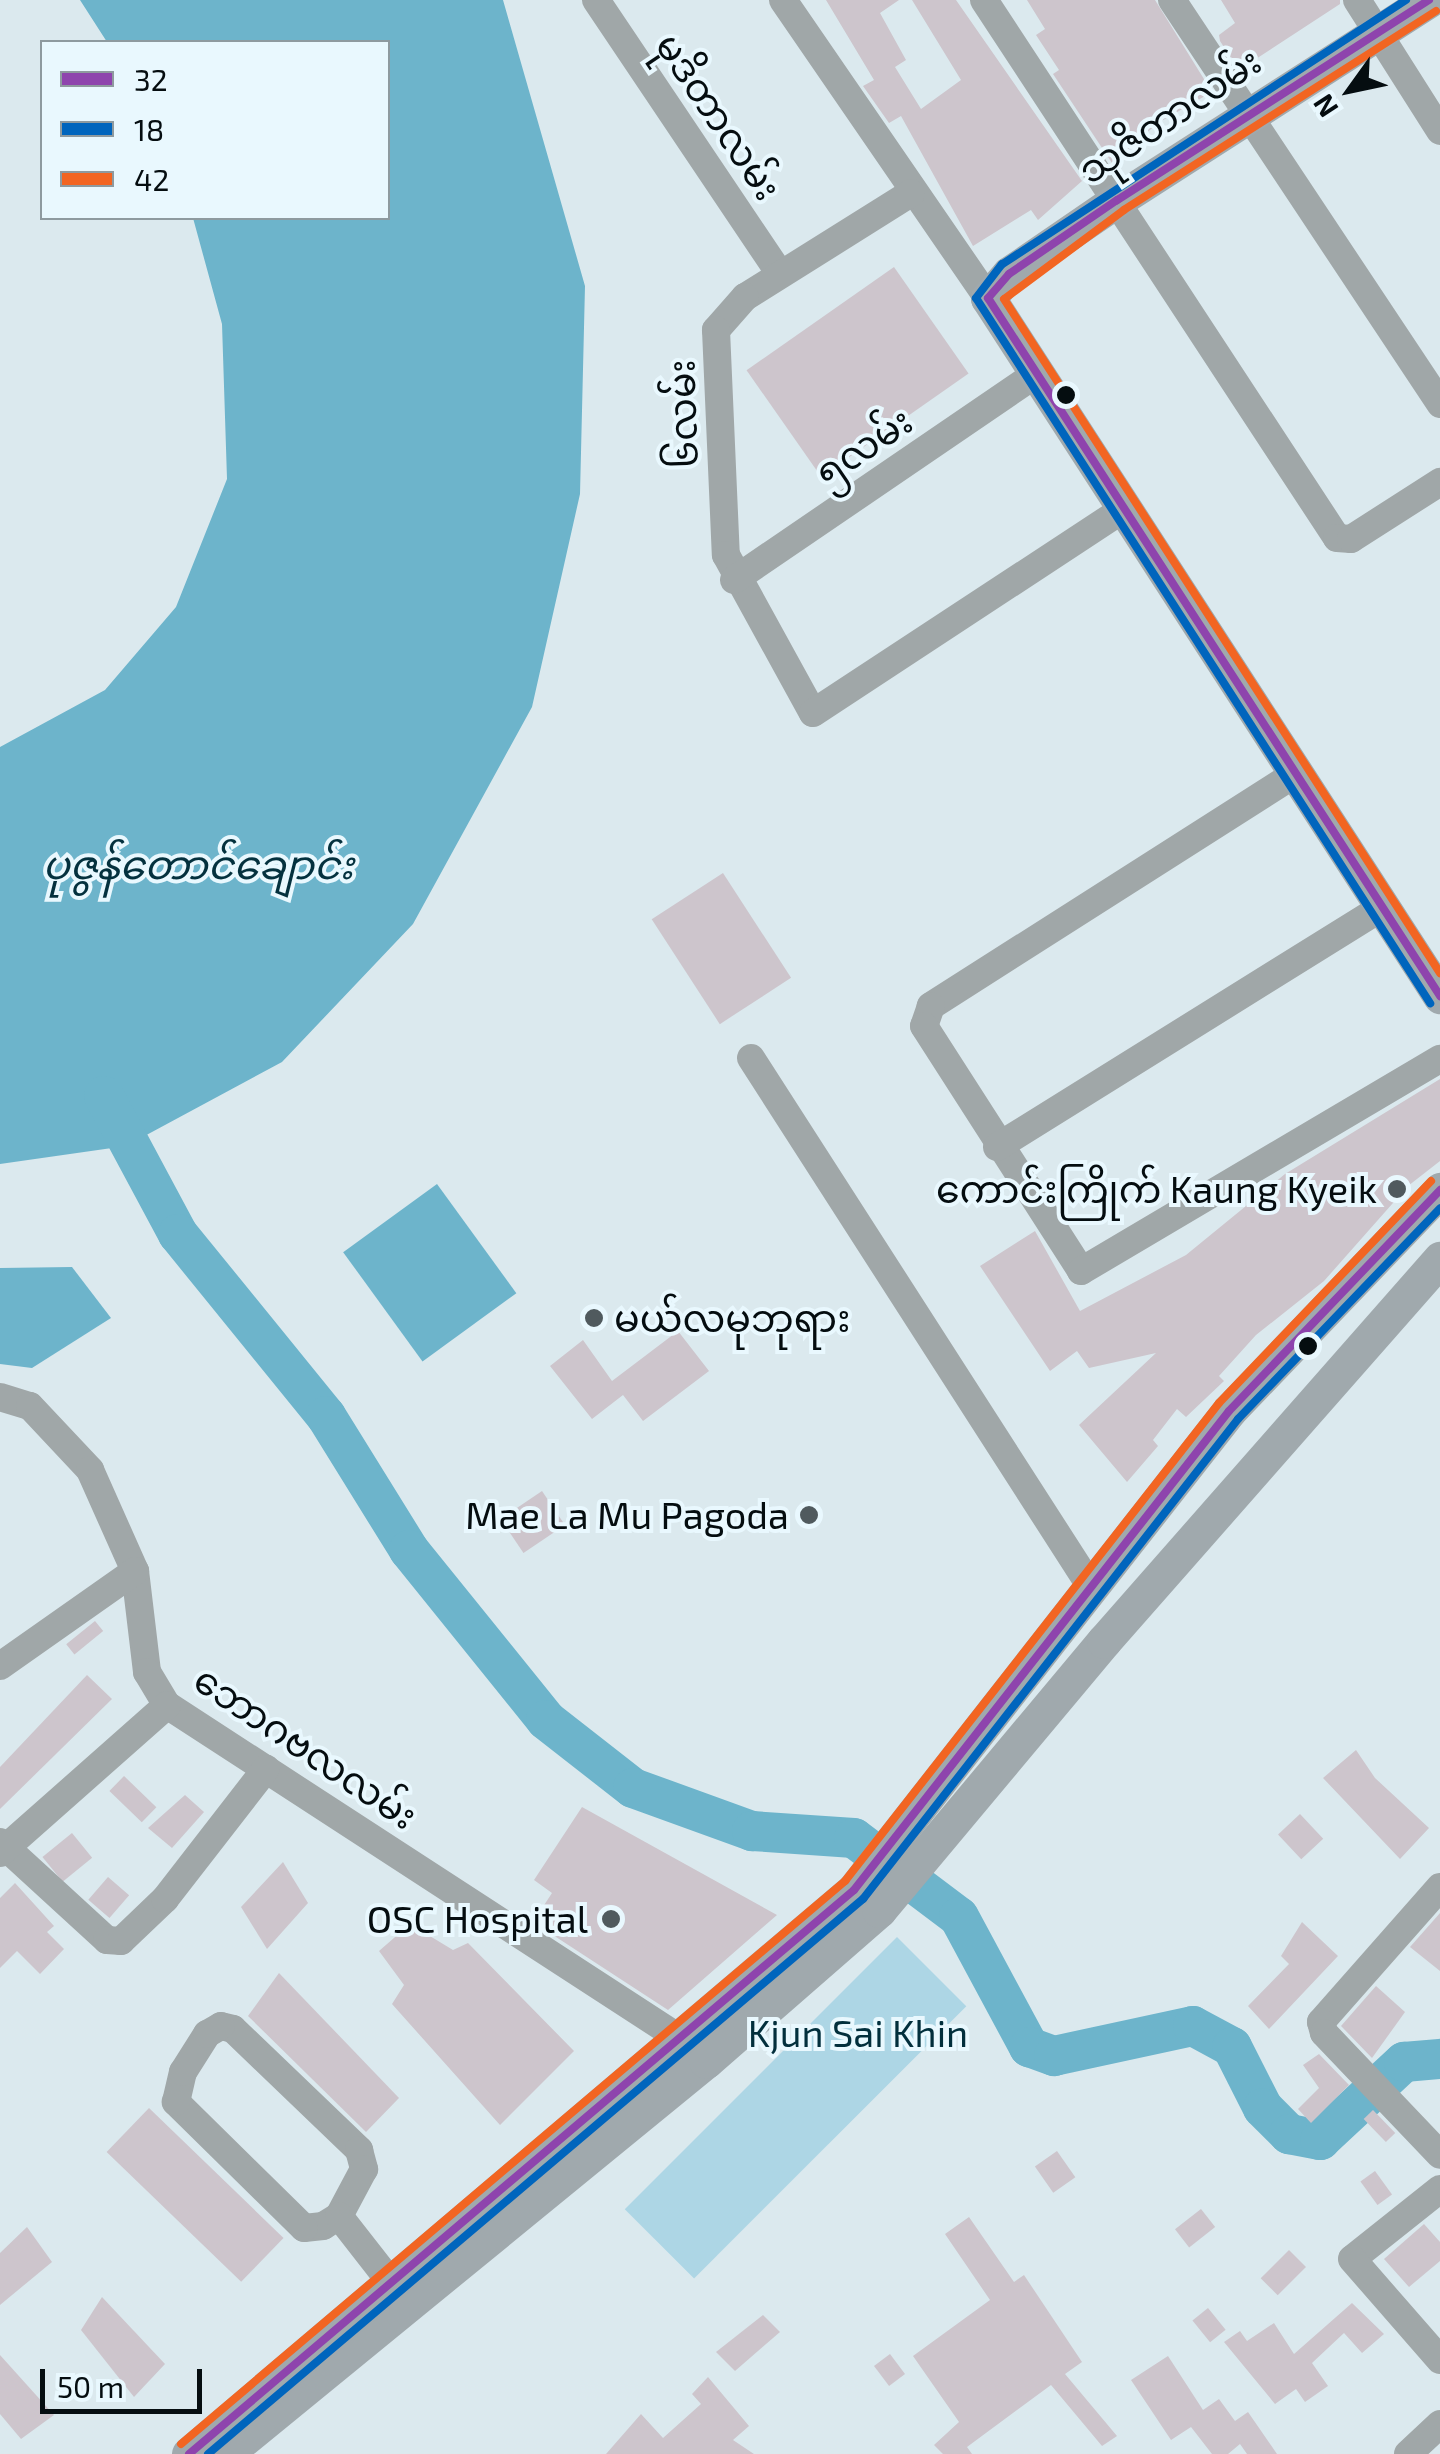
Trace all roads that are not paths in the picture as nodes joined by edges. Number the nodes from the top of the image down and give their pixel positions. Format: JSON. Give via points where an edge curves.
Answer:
{"nodes":[{"id":1,"x":596,"y":0,"type":"edge"},
{"id":2,"x":783,"y":0,"type":"edge"},
{"id":3,"x":984,"y":0,"type":"edge"},
{"id":4,"x":1172,"y":0,"type":"edge"},
{"id":5,"x":1430,"y":0,"type":"edge"},
{"id":6,"x":1366,"y":15,"type":"edge"},
{"id":7,"x":1246,"y":114,"type":"junction"},
{"id":8,"x":1440,"y":131,"type":"edge"},
{"id":9,"x":911,"y":193,"type":"junction"},
{"id":10,"x":1117,"y":200,"type":"junction"},
{"id":11,"x":780,"y":274,"type":"junction"},
{"id":12,"x":998,"y":286,"type":"junction"},
{"id":13,"x":1034,"y":375,"type":"junction"},
{"id":14,"x":1440,"y":404,"type":"edge"},
{"id":15,"x":1440,"y":482,"type":"edge"},
{"id":16,"x":1122,"y":510,"type":"junction"},
{"id":17,"x":734,"y":580,"type":"junction"},
{"id":18,"x":1295,"y":774,"type":"junction"},
{"id":19,"x":1382,"y":907,"type":"junction"},
{"id":20,"x":1435,"y":975,"type":"edge"},
{"id":21,"x":751,"y":1058,"type":"dead end"},
{"id":22,"x":1440,"y":1059,"type":"edge"},
{"id":23,"x":997,"y":1147,"type":"junction"},
{"id":24,"x":1440,"y":1190,"type":"edge"},
{"id":25,"x":1440,"y":1259,"type":"edge"},
{"id":26,"x":0,"y":1397,"type":"edge"},
{"id":27,"x":135,"y":1571,"type":"junction"},
{"id":28,"x":1092,"y":1587,"type":"junction"},
{"id":29,"x":0,"y":1666,"type":"edge"},
{"id":30,"x":167,"y":1705,"type":"junction"},
{"id":31,"x":266,"y":1769,"type":"junction"},
{"id":32,"x":2,"y":1848,"type":"edge"},
{"id":33,"x":1440,"y":1887,"type":"edge"},
{"id":34,"x":866,"y":1900,"type":"junction"},
{"id":35,"x":696,"y":2050,"type":"junction"},
{"id":36,"x":1440,"y":2155,"type":"edge"},
{"id":37,"x":1440,"y":2189,"type":"edge"},
{"id":38,"x":339,"y":2216,"type":"junction"},
{"id":39,"x":399,"y":2294,"type":"junction"},
{"id":40,"x":1440,"y":2360,"type":"edge"},
{"id":41,"x":1440,"y":2424,"type":"edge"},
{"id":42,"x":188,"y":2454,"type":"edge"},
{"id":43,"x":225,"y":2454,"type":"edge"},
{"id":44,"x":1408,"y":2454,"type":"edge"}],
"edges":[{"from":1,"to":11,"type":"street","name":"မုဒိတာလမ်း"},
{"from":2,"to":9,"type":"street"},
{"from":3,"to":10,"type":"street"},
{"from":4,"to":7,"type":"street"},
{"from":5,"to":6,"type":"main road","name":"သုဇိတာလမ်း"},
{"from":6,"to":7,"type":"main road","name":"သုဇိတာလမ်း"},
{"from":6,"to":8,"type":"street"},
{"from":7,"to":10,"type":"main road","name":"သုဇိတာလမ်း"},
{"from":7,"to":14,"type":"street"},
{"from":9,"to":11,"type":"street","name":"၆လမ်း"},
{"from":9,"to":12,"type":"street"},
{"from":10,"to":12,"type":"main road","name":"သုဇိတာလမ်း"},
{"from":10,"to":15,"type":"street","via":[[1337,538],[1351,539]]},
{"from":11,"to":17,"type":"street","name":"၆လမ်း","via":[[746,297],[716,330],[726,555]]},
{"from":12,"to":13,"type":"main road"},
{"from":13,"to":16,"type":"main road"},
{"from":13,"to":17,"type":"street","name":"၅လမ်း"},
{"from":16,"to":17,"type":"street","name":"၆လမ်း","via":[[813,712]]},
{"from":16,"to":18,"type":"main road"},
{"from":18,"to":19,"type":"main road"},
{"from":18,"to":23,"type":"street","via":[[923,1015]]},
{"from":19,"to":20,"type":"main road"},
{"from":19,"to":23,"type":"street"},
{"from":21,"to":28,"type":"street"},
{"from":22,"to":23,"type":"street","via":[[1081,1271]]},
{"from":24,"to":28,"type":"main road","via":[[1229,1411]]},
{"from":25,"to":34,"type":"main road","via":[[1104,1641],[932,1855]]},
{"from":26,"to":27,"type":"street","name":"ဘောဂဗလလမ်း","via":[[30,1406],[90,1470]]},
{"from":27,"to":29,"type":"street"},
{"from":27,"to":30,"type":"street","name":"ဘောဂဗလလမ်း","via":[[147,1672]]},
{"from":28,"to":34,"type":"main road","via":[[902,1834]]},
{"from":30,"to":31,"type":"street","name":"ဘောဂဗလလမ်း"},
{"from":30,"to":32,"type":"street"},
{"from":31,"to":32,"type":"street","via":[[165,1899],[121,1941],[108,1940]]},
{"from":31,"to":35,"type":"street","name":"ဘောဂဗလလမ်း"},
{"from":33,"to":36,"type":"street","via":[[1321,2022]]},
{"from":34,"to":35,"type":"main road"},
{"from":35,"to":39,"type":"main road"},
{"from":37,"to":40,"type":"street","via":[[1352,2259]]},
{"from":38,"to":38,"type":"street","via":[[304,2228],[176,2102],[175,2091],[207,2034],[220,2026],[233,2029],[359,2150],[364,2169]]},
{"from":38,"to":39,"type":"street"},
{"from":39,"to":42,"type":"main road"},
{"from":39,"to":43,"type":"main road"},
{"from":41,"to":44,"type":"street"}]}
